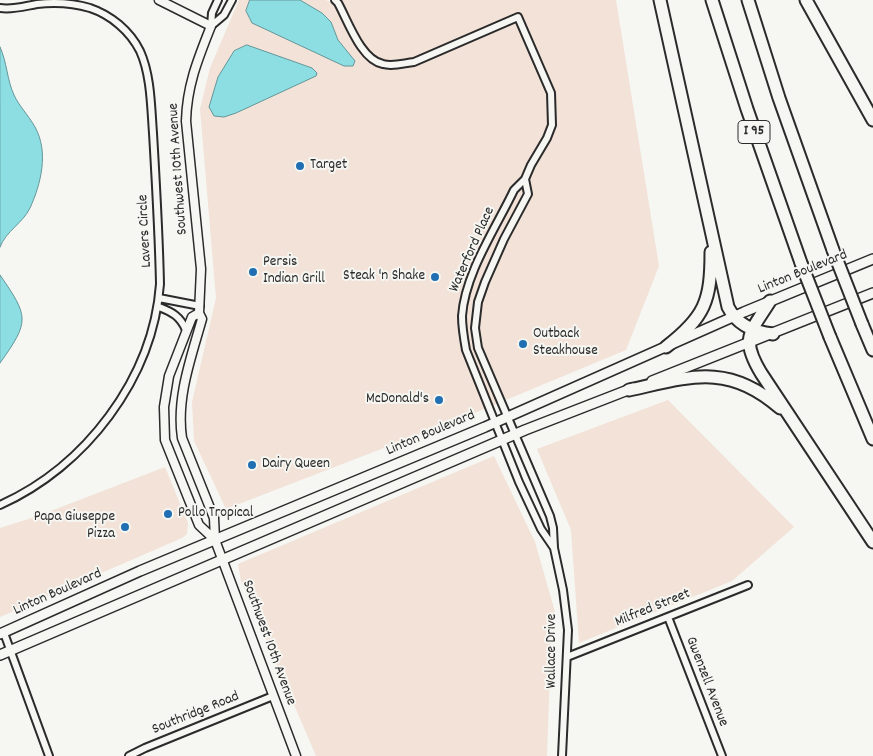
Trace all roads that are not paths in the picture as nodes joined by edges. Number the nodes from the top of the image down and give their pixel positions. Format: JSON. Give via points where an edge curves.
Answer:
{"nodes":[{"id":1,"x":159,"y":0,"type":"edge"},
{"id":2,"x":218,"y":0,"type":"edge"},
{"id":3,"x":232,"y":0,"type":"edge"},
{"id":4,"x":335,"y":0,"type":"edge"},
{"id":5,"x":660,"y":0,"type":"edge"},
{"id":6,"x":712,"y":0,"type":"edge"},
{"id":7,"x":748,"y":0,"type":"edge"},
{"id":8,"x":806,"y":0,"type":"edge"},
{"id":9,"x":0,"y":8,"type":"edge"},
{"id":10,"x":211,"y":26,"type":"junction"},
{"id":11,"x":873,"y":120,"type":"edge"},
{"id":12,"x":525,"y":179,"type":"junction"},
{"id":13,"x":710,"y":230,"type":"junction"},
{"id":14,"x":873,"y":259,"type":"edge"},
{"id":15,"x":873,"y":293,"type":"edge"},
{"id":16,"x":159,"y":298,"type":"junction"},
{"id":17,"x":770,"y":302,"type":"junction"},
{"id":18,"x":159,"y":307,"type":"junction"},
{"id":19,"x":199,"y":309,"type":"junction"},
{"id":20,"x":734,"y":317,"type":"junction"},
{"id":21,"x":186,"y":330,"type":"junction"},
{"id":22,"x":752,"y":330,"type":"junction"},
{"id":23,"x":773,"y":334,"type":"junction"},
{"id":24,"x":748,"y":343,"type":"junction"},
{"id":25,"x":666,"y":347,"type":"junction"},
{"id":26,"x":873,"y":350,"type":"edge"},
{"id":27,"x":629,"y":390,"type":"junction"},
{"id":28,"x":508,"y":416,"type":"junction"},
{"id":29,"x":791,"y":418,"type":"junction"},
{"id":30,"x":495,"y":422,"type":"junction"},
{"id":31,"x":515,"y":434,"type":"junction"},
{"id":32,"x":873,"y":439,"type":"edge"},
{"id":33,"x":503,"y":440,"type":"junction"},
{"id":34,"x":0,"y":506,"type":"edge"},
{"id":35,"x":215,"y":540,"type":"junction"},
{"id":36,"x":873,"y":542,"type":"edge"},
{"id":37,"x":554,"y":548,"type":"junction"},
{"id":38,"x":222,"y":560,"type":"junction"},
{"id":39,"x":748,"y":584,"type":"dead end"},
{"id":40,"x":668,"y":617,"type":"junction"},
{"id":41,"x":2,"y":634,"type":"edge"},
{"id":42,"x":10,"y":651,"type":"junction"},
{"id":43,"x":0,"y":655,"type":"edge"},
{"id":44,"x":567,"y":657,"type":"junction"},
{"id":45,"x":273,"y":696,"type":"junction"},
{"id":46,"x":49,"y":756,"type":"edge"},
{"id":47,"x":129,"y":756,"type":"edge"},
{"id":48,"x":296,"y":756,"type":"edge"},
{"id":49,"x":562,"y":756,"type":"edge"},
{"id":50,"x":722,"y":756,"type":"edge"}],
"edges":[{"from":1,"to":10,"type":"street"},
{"from":2,"to":10,"type":"street"},
{"from":3,"to":10,"type":"street","via":[[224,15]]},
{"from":4,"to":12,"type":"street","name":"Waterford Place","via":[[363,51],[383,64],[414,62],[518,16],[551,93],[552,109],[552,125],[547,138]]},
{"from":5,"to":13,"type":"highway"},
{"from":6,"to":32,"type":"highway","number":"I 95","bridge":true,"via":[[801,263]]},
{"from":7,"to":26,"type":"highway","number":"I 95","bridge":true,"via":[[833,250]]},
{"from":8,"to":11,"type":"highway"},
{"from":9,"to":16,"type":"street","name":"Lavers Circle","via":[[58,2],[89,8],[114,20],[136,43],[147,75],[152,122],[159,231]]},
{"from":10,"to":19,"type":"street","name":"Southwest 10th Avenue","via":[[192,76],[186,120],[201,269]]},
{"from":12,"to":28,"type":"street","name":"Waterford Place","via":[[528,194],[485,282],[478,302],[475,328],[478,348]]},
{"from":12,"to":30,"type":"street","name":"Waterford Place","via":[[514,190],[471,279],[464,302],[462,328],[466,350]]},
{"from":13,"to":20,"type":"highway","via":[[728,307]]},
{"from":13,"to":25,"type":"highway","via":[[710,277],[704,307],[692,325]]},
{"from":14,"to":17,"type":"main road","name":"Linton Boulevard"},
{"from":15,"to":23,"type":"main road"},
{"from":16,"to":18,"type":"street","name":"Lavers Circle"},
{"from":16,"to":19,"type":"street"},
{"from":17,"to":20,"type":"main road","name":"Linton Boulevard"},
{"from":17,"to":22,"type":"highway"},
{"from":18,"to":21,"type":"street","via":[[172,312]]},
{"from":18,"to":34,"type":"street","name":"Lavers Circle","via":[[128,385],[93,436],[66,464],[30,490]]},
{"from":19,"to":21,"type":"street","name":"Southwest 10th Avenue"},
{"from":19,"to":35,"type":"street","name":"Southwest 10th Avenue","via":[[202,319],[182,393],[180,425],[187,454],[214,518]]},
{"from":20,"to":22,"type":"highway"},
{"from":20,"to":25,"type":"main road","name":"Linton Boulevard"},
{"from":21,"to":35,"type":"street","name":"Southwest 10th Avenue","via":[[169,376],[164,407],[165,440],[199,524]]},
{"from":22,"to":23,"type":"highway"},
{"from":22,"to":24,"type":"highway"},
{"from":23,"to":24,"type":"main road"},
{"from":24,"to":27,"type":"main road"},
{"from":24,"to":29,"type":"highway","via":[[756,365]]},
{"from":25,"to":28,"type":"main road","name":"Linton Boulevard"},
{"from":27,"to":29,"type":"highway","via":[[691,377],[714,377],[753,388]]},
{"from":27,"to":31,"type":"main road"},
{"from":28,"to":30,"type":"main road","name":"Linton Boulevard"},
{"from":28,"to":31,"type":"street","name":"Wallace Drive"},
{"from":29,"to":36,"type":"highway"},
{"from":30,"to":33,"type":"street","name":"Wallace Drive"},
{"from":30,"to":35,"type":"main road","name":"Linton Boulevard"},
{"from":31,"to":33,"type":"main road"},
{"from":31,"to":37,"type":"street","name":"Wallace Drive","via":[[550,516]]},
{"from":33,"to":37,"type":"street","name":"Wallace Drive","via":[[541,529]]},
{"from":33,"to":38,"type":"main road"},
{"from":35,"to":38,"type":"street","name":"Southwest 10th Avenue"},
{"from":35,"to":41,"type":"main road","name":"Linton Boulevard"},
{"from":37,"to":44,"type":"street","name":"Wallace Drive","via":[[568,630]]},
{"from":38,"to":42,"type":"main road"},
{"from":38,"to":45,"type":"street","name":"Southwest 10th Avenue"},
{"from":39,"to":40,"type":"street","name":"Milfred Street"},
{"from":40,"to":44,"type":"street","name":"Milfred Street"},
{"from":40,"to":50,"type":"street","name":"Gwenzell Avenue"},
{"from":41,"to":42,"type":"street"},
{"from":42,"to":43,"type":"main road"},
{"from":42,"to":46,"type":"street"},
{"from":44,"to":49,"type":"street","name":"Wallace Drive"},
{"from":45,"to":47,"type":"street","name":"Southridge Road"},
{"from":45,"to":48,"type":"street","name":"Southwest 10th Avenue"}]}
